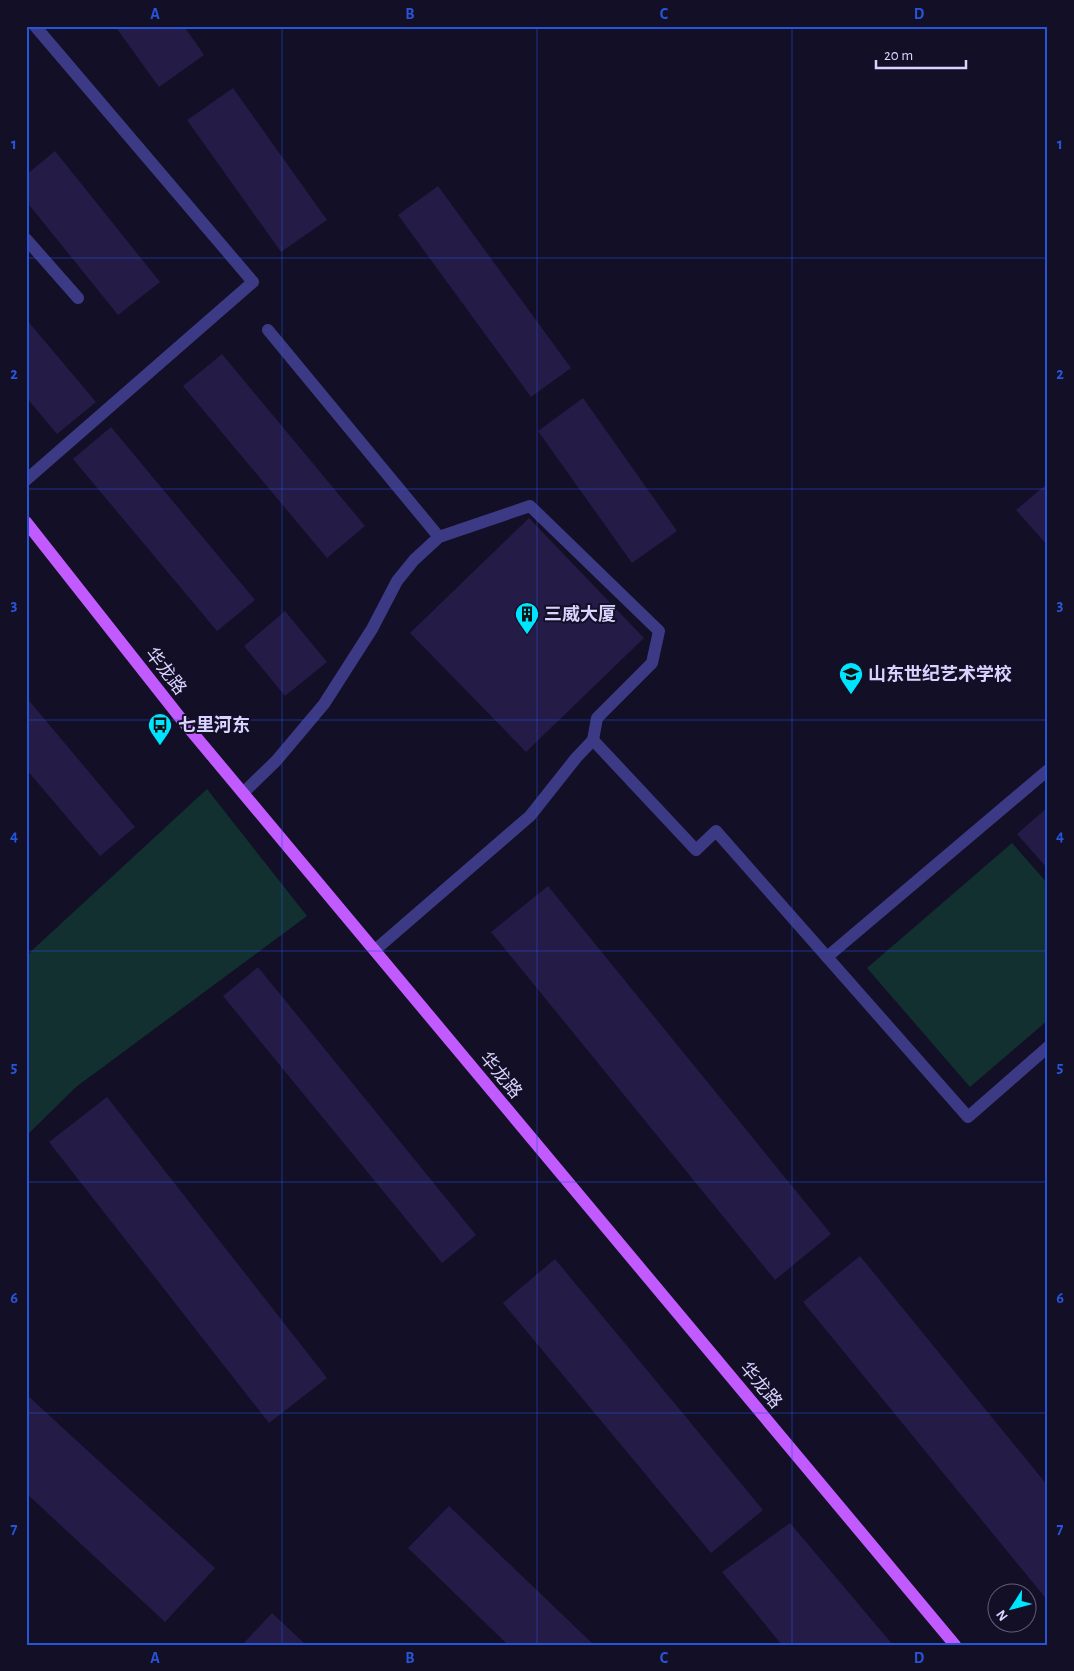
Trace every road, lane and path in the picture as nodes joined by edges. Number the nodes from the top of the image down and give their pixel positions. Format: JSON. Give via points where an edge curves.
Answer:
{"nodes":[{"id":1,"x":35,"y":26,"type":"edge"},
{"id":2,"x":26,"y":239,"type":"edge"},
{"id":3,"x":78,"y":298,"type":"dead end"},
{"id":4,"x":268,"y":330,"type":"dead end"},
{"id":5,"x":26,"y":480,"type":"edge"},
{"id":6,"x":26,"y":522,"type":"edge"},
{"id":7,"x":439,"y":537,"type":"junction"},
{"id":8,"x":593,"y":740,"type":"junction"},
{"id":9,"x":1048,"y":770,"type":"edge"},
{"id":10,"x":243,"y":793,"type":"junction"},
{"id":11,"x":375,"y":950,"type":"junction"},
{"id":12,"x":827,"y":957,"type":"junction"},
{"id":13,"x":1048,"y":1047,"type":"edge"},
{"id":14,"x":955,"y":1645,"type":"edge"}],
"edges":[{"from":1,"to":5,"type":"street","via":[[253,282]]},
{"from":2,"to":3,"type":"street"},
{"from":4,"to":7,"type":"street"},
{"from":6,"to":10,"type":"main road","name":"华龙路"},
{"from":7,"to":8,"type":"street","via":[[530,506],[659,631],[652,663],[597,718]]},
{"from":7,"to":10,"type":"street","via":[[397,581],[372,629],[324,704],[276,761]]},
{"from":8,"to":11,"type":"street","via":[[530,816]]},
{"from":8,"to":12,"type":"street","via":[[696,850],[716,831]]},
{"from":9,"to":12,"type":"street"},
{"from":10,"to":11,"type":"main road","name":"华龙路"},
{"from":11,"to":14,"type":"main road","name":"华龙路"},
{"from":12,"to":13,"type":"street","via":[[968,1117]]}]}
